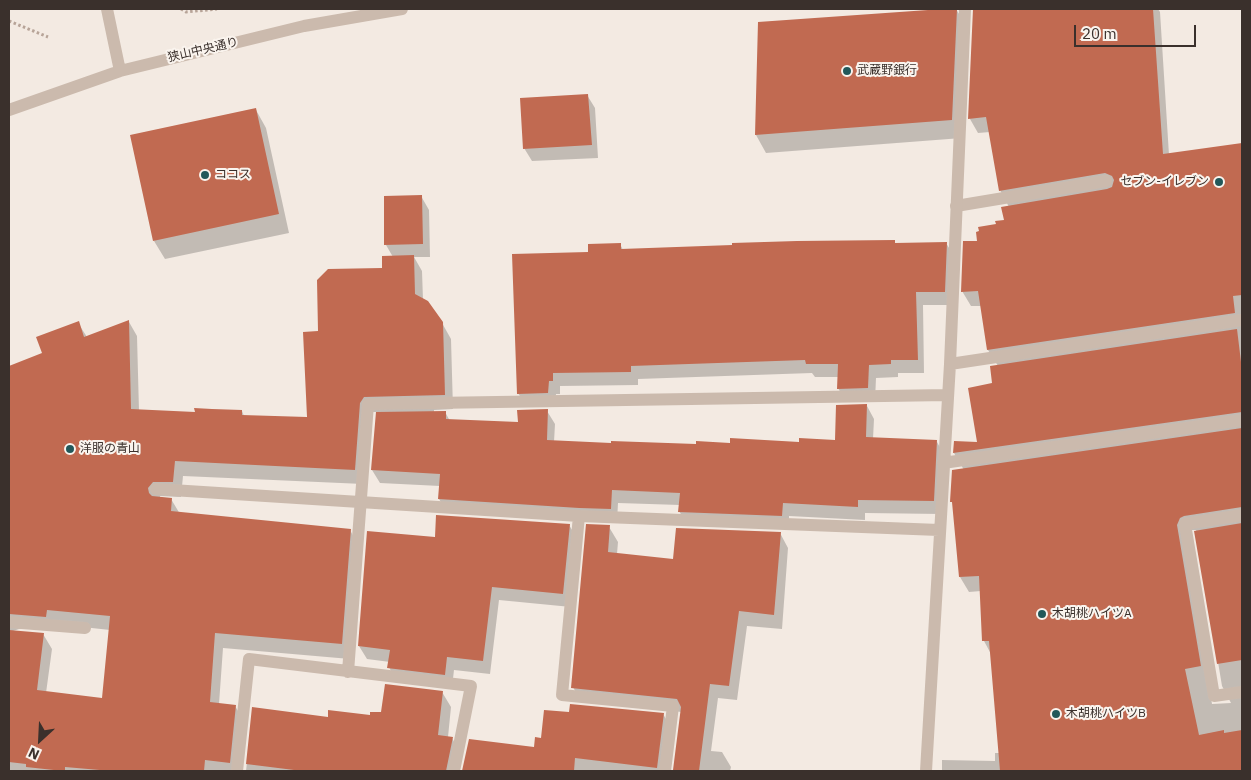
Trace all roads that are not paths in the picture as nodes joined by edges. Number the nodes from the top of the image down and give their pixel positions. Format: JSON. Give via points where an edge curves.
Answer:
{"nodes":[{"id":1,"x":107,"y":9,"type":"edge"},
{"id":2,"x":402,"y":9,"type":"edge"},
{"id":3,"x":965,"y":9,"type":"edge"},
{"id":4,"x":120,"y":71,"type":"junction"},
{"id":5,"x":9,"y":110,"type":"edge"},
{"id":6,"x":1106,"y":181,"type":"dead end"},
{"id":7,"x":956,"y":206,"type":"junction"},
{"id":8,"x":1242,"y":320,"type":"edge"},
{"id":9,"x":950,"y":364,"type":"junction"},
{"id":10,"x":948,"y":394,"type":"junction"},
{"id":11,"x":1242,"y":420,"type":"edge"},
{"id":12,"x":943,"y":464,"type":"junction"},
{"id":13,"x":156,"y":489,"type":"dead end"},
{"id":14,"x":361,"y":502,"type":"junction"},
{"id":15,"x":1242,"y":515,"type":"edge"},
{"id":16,"x":579,"y":516,"type":"junction"},
{"id":17,"x":939,"y":530,"type":"junction"},
{"id":18,"x":9,"y":622,"type":"edge"},
{"id":19,"x":85,"y":628,"type":"dead end"},
{"id":20,"x":348,"y":672,"type":"junction"},
{"id":21,"x":1242,"y":692,"type":"edge"},
{"id":22,"x":236,"y":771,"type":"edge"},
{"id":23,"x":454,"y":771,"type":"edge"},
{"id":24,"x":665,"y":771,"type":"edge"},
{"id":25,"x":926,"y":771,"type":"edge"}],
"edges":[{"from":1,"to":4,"type":"street"},
{"from":2,"to":4,"type":"street","name":"狭山中央通り","via":[[304,26]]},
{"from":3,"to":7,"type":"street"},
{"from":4,"to":5,"type":"street","name":"狭山中央通り"},
{"from":6,"to":7,"type":"street"},
{"from":7,"to":9,"type":"street"},
{"from":8,"to":9,"type":"street"},
{"from":9,"to":10,"type":"street"},
{"from":10,"to":12,"type":"street"},
{"from":10,"to":14,"type":"street","via":[[368,404]]},
{"from":11,"to":12,"type":"street"},
{"from":12,"to":17,"type":"street"},
{"from":13,"to":14,"type":"street"},
{"from":14,"to":16,"type":"street"},
{"from":14,"to":20,"type":"street"},
{"from":15,"to":21,"type":"street","via":[[1185,524],[1214,696]]},
{"from":16,"to":17,"type":"street"},
{"from":16,"to":24,"type":"street","via":[[562,695],[672,706]]},
{"from":17,"to":25,"type":"street"},
{"from":18,"to":19,"type":"street"},
{"from":20,"to":22,"type":"street","via":[[249,659]]},
{"from":20,"to":23,"type":"street","via":[[471,686]]}]}
